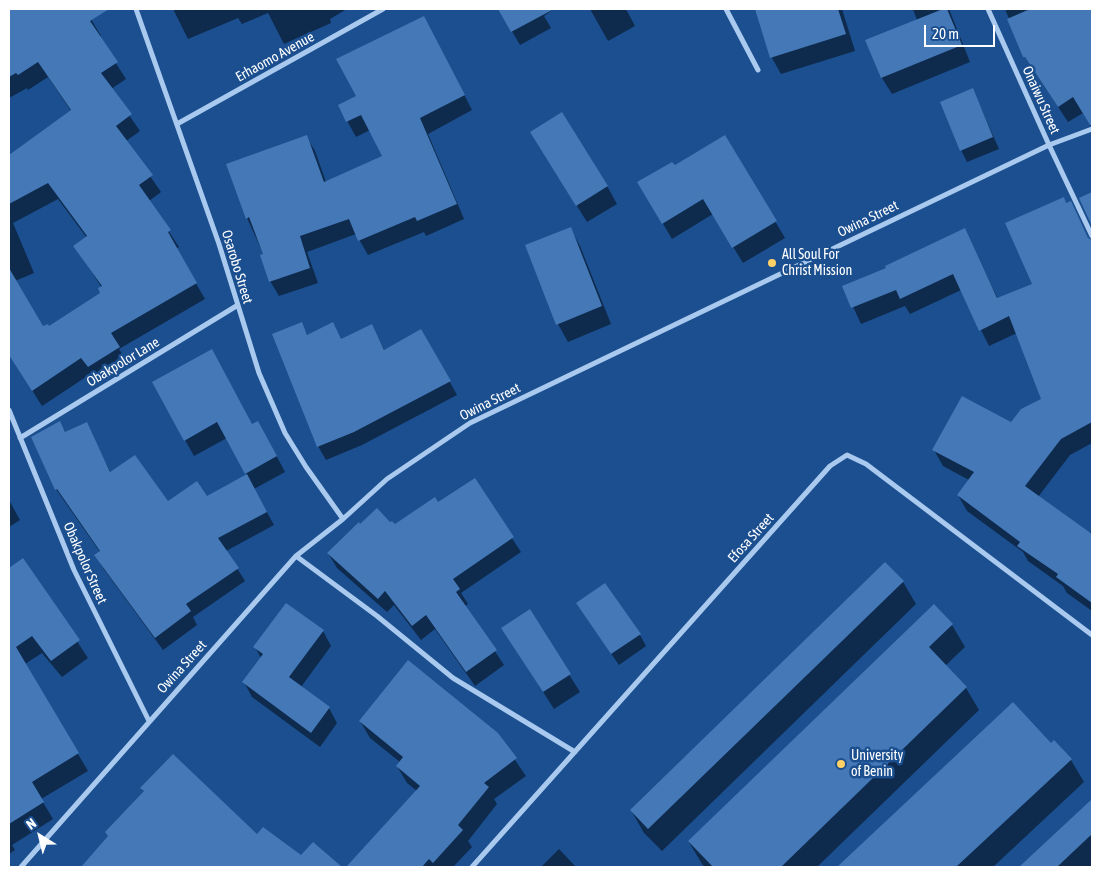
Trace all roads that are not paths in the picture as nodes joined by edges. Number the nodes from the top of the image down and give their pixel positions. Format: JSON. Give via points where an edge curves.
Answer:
{"nodes":[{"id":1,"x":136,"y":9,"type":"edge"},
{"id":2,"x":383,"y":9,"type":"edge"},
{"id":3,"x":726,"y":9,"type":"edge"},
{"id":4,"x":988,"y":9,"type":"edge"},
{"id":5,"x":758,"y":70,"type":"dead end"},
{"id":6,"x":177,"y":124,"type":"junction"},
{"id":7,"x":1092,"y":129,"type":"edge"},
{"id":8,"x":1049,"y":145,"type":"junction"},
{"id":9,"x":1092,"y":236,"type":"edge"},
{"id":10,"x":238,"y":305,"type":"junction"},
{"id":11,"x":9,"y":410,"type":"edge"},
{"id":12,"x":20,"y":438,"type":"junction"},
{"id":13,"x":343,"y":518,"type":"junction"},
{"id":14,"x":296,"y":556,"type":"junction"},
{"id":15,"x":1092,"y":635,"type":"edge"},
{"id":16,"x":149,"y":721,"type":"junction"},
{"id":17,"x":575,"y":752,"type":"junction"},
{"id":18,"x":21,"y":867,"type":"edge"},
{"id":19,"x":472,"y":867,"type":"edge"}],
"edges":[{"from":1,"to":6,"type":"street","name":"Osarobo Street"},
{"from":2,"to":6,"type":"street","name":"Erhaomo Avenue"},
{"from":3,"to":5,"type":"street"},
{"from":4,"to":8,"type":"street","name":"Onaiwu Street"},
{"from":6,"to":10,"type":"street","name":"Osarobo Street"},
{"from":7,"to":8,"type":"street","name":"Owina Street"},
{"from":8,"to":9,"type":"street","name":"Onaiwu Street"},
{"from":8,"to":13,"type":"street","name":"Owina Street","via":[[470,423],[387,479]]},
{"from":10,"to":12,"type":"street","name":"Obakpolor Lane"},
{"from":10,"to":13,"type":"street","name":"Osarobo Street","via":[[258,373],[285,433]]},
{"from":11,"to":12,"type":"street","name":"Obakpolor Street"},
{"from":12,"to":16,"type":"street","name":"Obakpolor Street","via":[[74,570]]},
{"from":13,"to":14,"type":"street","name":"Owina Street"},
{"from":14,"to":16,"type":"street","name":"Owina Street"},
{"from":14,"to":17,"type":"street","via":[[453,678]]},
{"from":15,"to":17,"type":"street","name":"Efosa Street","via":[[866,464],[847,455],[830,466]]},
{"from":16,"to":18,"type":"street","name":"Owina Street"},
{"from":17,"to":19,"type":"street","name":"Efosa Street"}]}
